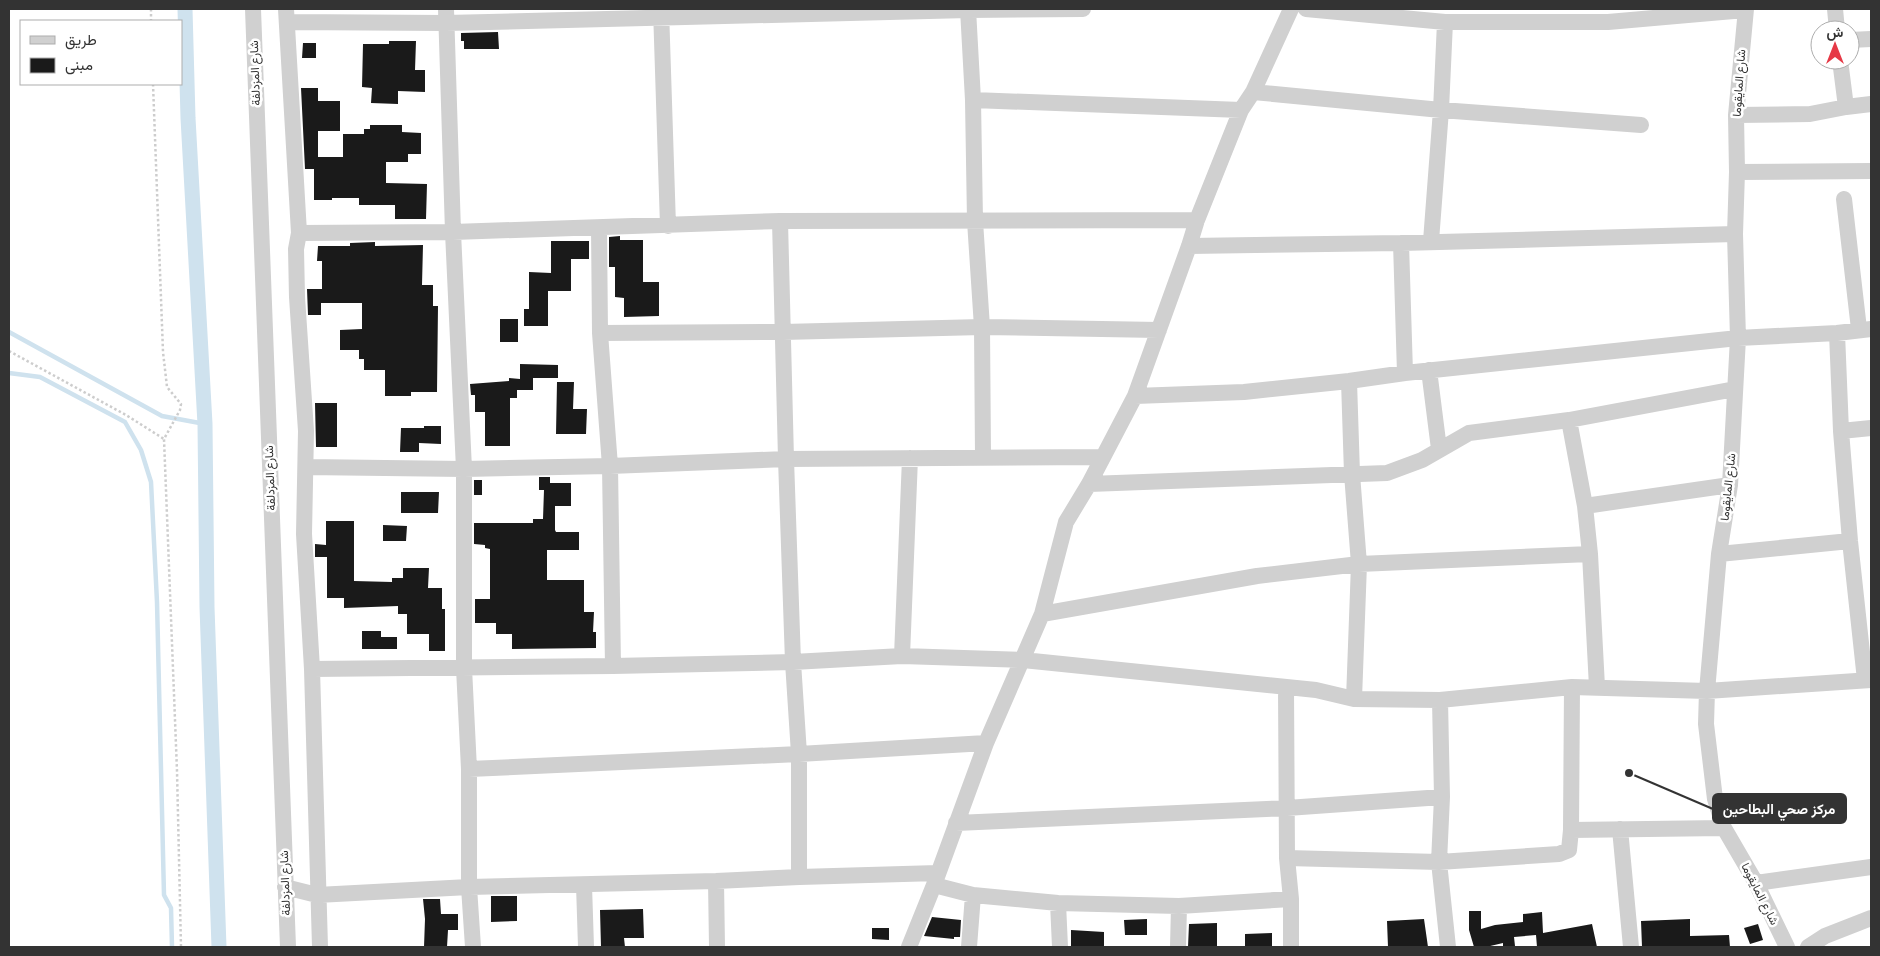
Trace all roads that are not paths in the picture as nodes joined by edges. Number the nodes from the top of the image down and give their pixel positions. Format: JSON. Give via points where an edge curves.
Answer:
{"nodes":[{"id":1,"x":253,"y":9,"type":"edge"},
{"id":2,"x":968,"y":9,"type":"edge"},
{"id":3,"x":1083,"y":9,"type":"edge"},
{"id":4,"x":1291,"y":9,"type":"edge"},
{"id":5,"x":1306,"y":9,"type":"edge"},
{"id":6,"x":1746,"y":10,"type":"edge"},
{"id":7,"x":661,"y":13,"type":"edge"},
{"id":8,"x":287,"y":15,"type":"edge"},
{"id":9,"x":1607,"y":15,"type":"edge"},
{"id":10,"x":446,"y":16,"type":"edge"},
{"id":11,"x":1445,"y":22,"type":"junction"},
{"id":12,"x":1841,"y":70,"type":"edge"},
{"id":13,"x":1253,"y":92,"type":"junction"},
{"id":14,"x":973,"y":100,"type":"junction"},
{"id":15,"x":1871,"y":104,"type":"edge"},
{"id":16,"x":1846,"y":107,"type":"junction"},
{"id":17,"x":1241,"y":110,"type":"junction"},
{"id":18,"x":1441,"y":110,"type":"junction"},
{"id":19,"x":1736,"y":114,"type":"junction"},
{"id":20,"x":1641,"y":125,"type":"dead end"},
{"id":21,"x":1871,"y":171,"type":"edge"},
{"id":22,"x":1737,"y":172,"type":"junction"},
{"id":23,"x":1844,"y":199,"type":"dead end"},
{"id":24,"x":1197,"y":220,"type":"junction"},
{"id":25,"x":780,"y":221,"type":"junction"},
{"id":26,"x":975,"y":221,"type":"junction"},
{"id":27,"x":668,"y":226,"type":"junction"},
{"id":28,"x":598,"y":228,"type":"junction"},
{"id":29,"x":452,"y":232,"type":"junction"},
{"id":30,"x":299,"y":233,"type":"junction"},
{"id":31,"x":1735,"y":234,"type":"junction"},
{"id":32,"x":1431,"y":241,"type":"junction"},
{"id":33,"x":1400,"y":243,"type":"junction"},
{"id":34,"x":1189,"y":246,"type":"junction"},
{"id":35,"x":982,"y":327,"type":"junction"},
{"id":36,"x":1865,"y":329,"type":"edge"},
{"id":37,"x":1159,"y":330,"type":"junction"},
{"id":38,"x":783,"y":332,"type":"junction"},
{"id":39,"x":600,"y":333,"type":"junction"},
{"id":40,"x":1837,"y":333,"type":"junction"},
{"id":41,"x":1738,"y":338,"type":"junction"},
{"id":42,"x":1429,"y":370,"type":"junction"},
{"id":43,"x":1405,"y":373,"type":"junction"},
{"id":44,"x":1349,"y":381,"type":"junction"},
{"id":45,"x":1735,"y":389,"type":"junction"},
{"id":46,"x":1135,"y":396,"type":"junction"},
{"id":47,"x":1569,"y":420,"type":"junction"},
{"id":48,"x":1871,"y":428,"type":"edge"},
{"id":49,"x":1841,"y":430,"type":"junction"},
{"id":50,"x":1439,"y":449,"type":"junction"},
{"id":51,"x":983,"y":457,"type":"junction"},
{"id":52,"x":910,"y":458,"type":"junction"},
{"id":53,"x":1101,"y":458,"type":"junction"},
{"id":54,"x":786,"y":459,"type":"junction"},
{"id":55,"x":610,"y":466,"type":"junction"},
{"id":56,"x":306,"y":467,"type":"junction"},
{"id":57,"x":464,"y":470,"type":"junction"},
{"id":58,"x":1352,"y":474,"type":"junction"},
{"id":59,"x":1089,"y":484,"type":"junction"},
{"id":60,"x":1730,"y":485,"type":"junction"},
{"id":61,"x":1585,"y":506,"type":"junction"},
{"id":62,"x":1850,"y":541,"type":"junction"},
{"id":63,"x":1590,"y":554,"type":"junction"},
{"id":64,"x":1719,"y":554,"type":"junction"},
{"id":65,"x":1359,"y":564,"type":"junction"},
{"id":66,"x":1042,"y":614,"type":"junction"},
{"id":67,"x":902,"y":656,"type":"junction"},
{"id":68,"x":1023,"y":660,"type":"junction"},
{"id":69,"x":793,"y":662,"type":"junction"},
{"id":70,"x":613,"y":666,"type":"junction"},
{"id":71,"x":464,"y":668,"type":"junction"},
{"id":72,"x":312,"y":670,"type":"junction"},
{"id":73,"x":1868,"y":680,"type":"edge"},
{"id":74,"x":1572,"y":687,"type":"junction"},
{"id":75,"x":1597,"y":687,"type":"junction"},
{"id":76,"x":1286,"y":688,"type":"junction"},
{"id":77,"x":1707,"y":691,"type":"junction"},
{"id":78,"x":1354,"y":699,"type":"junction"},
{"id":79,"x":1440,"y":700,"type":"junction"},
{"id":80,"x":986,"y":743,"type":"junction"},
{"id":81,"x":799,"y":754,"type":"junction"},
{"id":82,"x":469,"y":769,"type":"junction"},
{"id":83,"x":1442,"y":797,"type":"junction"},
{"id":84,"x":1287,"y":808,"type":"junction"},
{"id":85,"x":956,"y":823,"type":"junction"},
{"id":86,"x":1724,"y":828,"type":"junction"},
{"id":87,"x":1620,"y":829,"type":"junction"},
{"id":88,"x":1570,"y":830,"type":"junction"},
{"id":89,"x":1287,"y":858,"type":"junction"},
{"id":90,"x":1438,"y":862,"type":"junction"},
{"id":91,"x":1871,"y":868,"type":"edge"},
{"id":92,"x":799,"y":877,"type":"junction"},
{"id":93,"x":936,"y":879,"type":"junction"},
{"id":94,"x":716,"y":881,"type":"junction"},
{"id":95,"x":1756,"y":883,"type":"junction"},
{"id":96,"x":584,"y":884,"type":"junction"},
{"id":97,"x":285,"y":887,"type":"junction"},
{"id":98,"x":469,"y":887,"type":"junction"},
{"id":99,"x":318,"y":895,"type":"junction"},
{"id":100,"x":973,"y":895,"type":"junction"},
{"id":101,"x":1291,"y":899,"type":"junction"},
{"id":102,"x":1058,"y":903,"type":"junction"},
{"id":103,"x":1179,"y":906,"type":"junction"},
{"id":104,"x":1871,"y":918,"type":"edge"},
{"id":105,"x":288,"y":947,"type":"edge"},
{"id":106,"x":320,"y":947,"type":"edge"},
{"id":107,"x":473,"y":947,"type":"edge"},
{"id":108,"x":586,"y":947,"type":"edge"},
{"id":109,"x":717,"y":947,"type":"edge"},
{"id":110,"x":909,"y":947,"type":"edge"},
{"id":111,"x":969,"y":947,"type":"edge"},
{"id":112,"x":1060,"y":947,"type":"edge"},
{"id":113,"x":1178,"y":947,"type":"edge"},
{"id":114,"x":1291,"y":947,"type":"edge"},
{"id":115,"x":1448,"y":947,"type":"edge"},
{"id":116,"x":1631,"y":947,"type":"edge"},
{"id":117,"x":1787,"y":947,"type":"edge"},
{"id":118,"x":1808,"y":947,"type":"edge"}],
"edges":[{"from":1,"to":97,"type":"street","name":"شارع المزدلفة"},
{"from":2,"to":3,"type":"street"},
{"from":2,"to":7,"type":"street"},
{"from":2,"to":14,"type":"street"},
{"from":4,"to":13,"type":"street"},
{"from":5,"to":11,"type":"street"},
{"from":6,"to":9,"type":"street"},
{"from":6,"to":19,"type":"street","name":"شارع المايقوما"},
{"from":7,"to":10,"type":"street"},
{"from":7,"to":27,"type":"street"},
{"from":8,"to":10,"type":"street"},
{"from":8,"to":30,"type":"street"},
{"from":9,"to":11,"type":"street"},
{"from":10,"to":29,"type":"street"},
{"from":11,"to":18,"type":"street"},
{"from":12,"to":16,"type":"street"},
{"from":13,"to":17,"type":"street"},
{"from":13,"to":18,"type":"street"},
{"from":14,"to":17,"type":"street"},
{"from":14,"to":26,"type":"street"},
{"from":15,"to":16,"type":"street"},
{"from":16,"to":19,"type":"street","via":[[1810,114]]},
{"from":17,"to":24,"type":"street"},
{"from":18,"to":20,"type":"street"},
{"from":18,"to":32,"type":"street"},
{"from":19,"to":22,"type":"street","name":"شارع المايقوما"},
{"from":21,"to":22,"type":"street"},
{"from":22,"to":31,"type":"street","name":"شارع المايقوما"},
{"from":23,"to":36,"type":"street"},
{"from":24,"to":26,"type":"street"},
{"from":24,"to":34,"type":"street"},
{"from":25,"to":26,"type":"street"},
{"from":25,"to":27,"type":"street"},
{"from":25,"to":38,"type":"street"},
{"from":26,"to":35,"type":"street"},
{"from":27,"to":28,"type":"street"},
{"from":28,"to":29,"type":"street"},
{"from":28,"to":39,"type":"street"},
{"from":29,"to":30,"type":"street"},
{"from":29,"to":57,"type":"street"},
{"from":30,"to":56,"type":"street","via":[[297,297]]},
{"from":31,"to":32,"type":"street"},
{"from":31,"to":41,"type":"street","name":"شارع المايقوما"},
{"from":32,"to":33,"type":"street"},
{"from":33,"to":34,"type":"street"},
{"from":33,"to":43,"type":"street"},
{"from":34,"to":37,"type":"street"},
{"from":35,"to":37,"type":"street"},
{"from":35,"to":38,"type":"street"},
{"from":35,"to":51,"type":"street"},
{"from":36,"to":40,"type":"street"},
{"from":37,"to":46,"type":"street"},
{"from":38,"to":39,"type":"street"},
{"from":38,"to":54,"type":"street"},
{"from":39,"to":55,"type":"street"},
{"from":40,"to":41,"type":"street"},
{"from":40,"to":49,"type":"street"},
{"from":41,"to":42,"type":"street"},
{"from":41,"to":45,"type":"street","name":"شارع المايقوما"},
{"from":42,"to":43,"type":"street"},
{"from":42,"to":50,"type":"street"},
{"from":43,"to":44,"type":"street"},
{"from":44,"to":46,"type":"street","via":[[1244,392]]},
{"from":44,"to":58,"type":"street"},
{"from":45,"to":47,"type":"street"},
{"from":45,"to":60,"type":"street","name":"شارع المايقوما"},
{"from":46,"to":53,"type":"street"},
{"from":47,"to":50,"type":"street","via":[[1474,431]]},
{"from":47,"to":61,"type":"street"},
{"from":48,"to":49,"type":"street"},
{"from":49,"to":62,"type":"street"},
{"from":50,"to":58,"type":"street","via":[[1422,460],[1387,473]]},
{"from":51,"to":52,"type":"street"},
{"from":51,"to":53,"type":"street"},
{"from":52,"to":54,"type":"street"},
{"from":52,"to":67,"type":"street"},
{"from":53,"to":59,"type":"street"},
{"from":54,"to":55,"type":"street"},
{"from":54,"to":69,"type":"street"},
{"from":55,"to":57,"type":"street"},
{"from":55,"to":70,"type":"street"},
{"from":56,"to":57,"type":"street"},
{"from":56,"to":72,"type":"street","via":[[304,534]]},
{"from":57,"to":71,"type":"street"},
{"from":58,"to":59,"type":"street"},
{"from":58,"to":65,"type":"street"},
{"from":59,"to":66,"type":"street","via":[[1066,522]]},
{"from":60,"to":61,"type":"street"},
{"from":60,"to":64,"type":"street","name":"شارع المايقوما"},
{"from":61,"to":63,"type":"street"},
{"from":62,"to":64,"type":"street"},
{"from":62,"to":73,"type":"street"},
{"from":63,"to":65,"type":"street"},
{"from":63,"to":75,"type":"street"},
{"from":64,"to":77,"type":"street","name":"شارع المايقوما"},
{"from":65,"to":66,"type":"street","via":[[1257,576]]},
{"from":65,"to":78,"type":"street"},
{"from":66,"to":68,"type":"street"},
{"from":67,"to":68,"type":"street"},
{"from":67,"to":69,"type":"street"},
{"from":68,"to":76,"type":"street"},
{"from":68,"to":80,"type":"street"},
{"from":69,"to":70,"type":"street"},
{"from":69,"to":81,"type":"street"},
{"from":70,"to":71,"type":"street"},
{"from":71,"to":72,"type":"street"},
{"from":71,"to":82,"type":"street"},
{"from":72,"to":99,"type":"street"},
{"from":73,"to":77,"type":"street"},
{"from":74,"to":75,"type":"street"},
{"from":74,"to":79,"type":"street"},
{"from":74,"to":88,"type":"street"},
{"from":75,"to":77,"type":"street"},
{"from":76,"to":78,"type":"street","via":[[1316,690]]},
{"from":76,"to":84,"type":"street"},
{"from":77,"to":86,"type":"street","name":"شارع المايقوما","via":[[1706,736],[1715,799]]},
{"from":78,"to":79,"type":"street"},
{"from":79,"to":83,"type":"street"},
{"from":80,"to":81,"type":"street"},
{"from":80,"to":85,"type":"street"},
{"from":81,"to":82,"type":"street"},
{"from":81,"to":92,"type":"street"},
{"from":82,"to":98,"type":"street"},
{"from":83,"to":84,"type":"street"},
{"from":83,"to":90,"type":"street"},
{"from":84,"to":85,"type":"street"},
{"from":84,"to":89,"type":"street"},
{"from":85,"to":93,"type":"street"},
{"from":86,"to":87,"type":"street"},
{"from":86,"to":95,"type":"street","name":"شارع المايقوما"},
{"from":87,"to":88,"type":"street"},
{"from":87,"to":116,"type":"street"},
{"from":88,"to":90,"type":"street","via":[[1569,850],[1559,854]]},
{"from":89,"to":90,"type":"street"},
{"from":89,"to":101,"type":"street"},
{"from":90,"to":115,"type":"street"},
{"from":91,"to":95,"type":"street"},
{"from":92,"to":93,"type":"street"},
{"from":92,"to":94,"type":"street"},
{"from":93,"to":100,"type":"street"},
{"from":93,"to":110,"type":"street"},
{"from":94,"to":96,"type":"street"},
{"from":94,"to":109,"type":"street"},
{"from":95,"to":117,"type":"street","name":"شارع المايقوما"},
{"from":96,"to":98,"type":"street"},
{"from":96,"to":108,"type":"street"},
{"from":97,"to":99,"type":"street"},
{"from":97,"to":105,"type":"street","name":"شارع المزدلفة"},
{"from":98,"to":99,"type":"street"},
{"from":98,"to":107,"type":"street"},
{"from":99,"to":106,"type":"street"},
{"from":100,"to":102,"type":"street"},
{"from":100,"to":111,"type":"street"},
{"from":101,"to":103,"type":"street"},
{"from":101,"to":114,"type":"street"},
{"from":102,"to":103,"type":"street"},
{"from":102,"to":112,"type":"street"},
{"from":103,"to":113,"type":"street"},
{"from":104,"to":118,"type":"street","via":[[1825,936]]}]}
